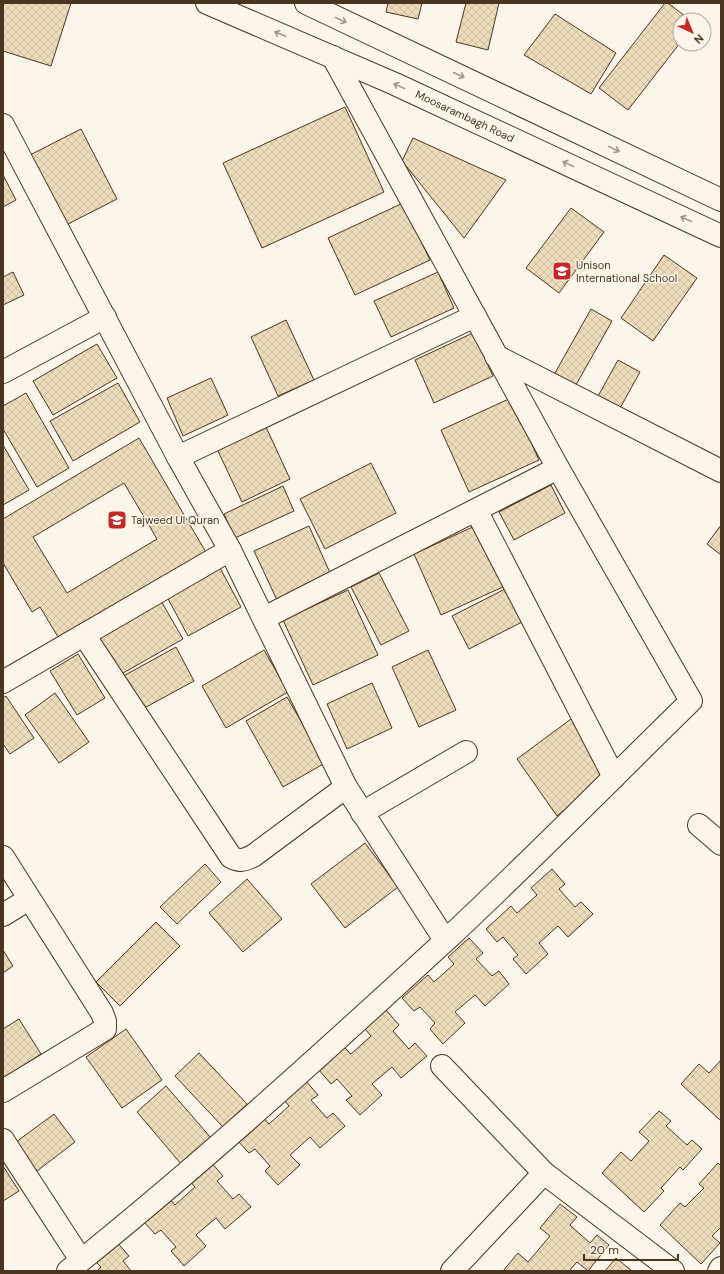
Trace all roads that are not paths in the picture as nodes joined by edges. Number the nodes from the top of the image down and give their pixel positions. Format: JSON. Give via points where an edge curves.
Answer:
{"nodes":[{"id":1,"x":207,"y":3,"type":"edge"},
{"id":2,"x":306,"y":3,"type":"edge"},
{"id":3,"x":333,"y":57,"type":"junction"},
{"id":4,"x":3,"y":125,"type":"edge"},
{"id":5,"x":721,"y":200,"type":"edge"},
{"id":6,"x":721,"y":236,"type":"edge"},
{"id":7,"x":475,"y":316,"type":"junction"},
{"id":8,"x":105,"y":317,"type":"junction"},
{"id":9,"x":496,"y":356,"type":"junction"},
{"id":10,"x":3,"y":372,"type":"edge"},
{"id":11,"x":178,"y":457,"type":"junction"},
{"id":12,"x":558,"y":468,"type":"junction"},
{"id":13,"x":721,"y":470,"type":"edge"},
{"id":14,"x":476,"y":510,"type":"junction"},
{"id":15,"x":230,"y":550,"type":"junction"},
{"id":16,"x":264,"y":618,"type":"junction"},
{"id":17,"x":84,"y":635,"type":"junction"},
{"id":18,"x":3,"y":682,"type":"edge"},
{"id":19,"x":466,"y":752,"type":"dead end"},
{"id":20,"x":614,"y":777,"type":"junction"},
{"id":21,"x":346,"y":786,"type":"junction"},
{"id":22,"x":362,"y":813,"type":"junction"},
{"id":23,"x":699,"y":825,"type":"dead end"},
{"id":24,"x":721,"y":844,"type":"edge"},
{"id":25,"x":3,"y":857,"type":"edge"},
{"id":26,"x":29,"y":899,"type":"junction"},
{"id":27,"x":3,"y":915,"type":"edge"},
{"id":28,"x":445,"y":940,"type":"junction"},
{"id":29,"x":442,"y":1066,"type":"dead end"},
{"id":30,"x":3,"y":1091,"type":"edge"},
{"id":31,"x":3,"y":1140,"type":"edge"},
{"id":32,"x":544,"y":1173,"type":"junction"},
{"id":33,"x":74,"y":1266,"type":"edge"},
{"id":34,"x":721,"y":1268,"type":"edge"},
{"id":35,"x":452,"y":1271,"type":"edge"},
{"id":36,"x":673,"y":1271,"type":"edge"},
{"id":37,"x":719,"y":1271,"type":"edge"}],
"edges":[{"from":3,"to":1,"type":"street","name":"Moosarambagh Road","one_way":true},
{"from":2,"to":5,"type":"street","one_way":true},
{"from":6,"to":3,"type":"street","name":"Moosarambagh Road","one_way":true},
{"from":3,"to":7,"type":"street"},
{"from":4,"to":8,"type":"street"},
{"from":7,"to":9,"type":"street"},
{"from":7,"to":11,"type":"street"},
{"from":8,"to":10,"type":"street"},
{"from":8,"to":11,"type":"street"},
{"from":9,"to":12,"type":"street"},
{"from":9,"to":13,"type":"street"},
{"from":11,"to":15,"type":"street"},
{"from":12,"to":14,"type":"street"},
{"from":12,"to":20,"type":"street","via":[[691,701]]},
{"from":14,"to":16,"type":"street"},
{"from":14,"to":20,"type":"street"},
{"from":15,"to":16,"type":"street"},
{"from":15,"to":17,"type":"street"},
{"from":16,"to":21,"type":"street"},
{"from":17,"to":18,"type":"street"},
{"from":17,"to":21,"type":"street","via":[[231,857],[238,861],[253,856]]},
{"from":19,"to":22,"type":"street"},
{"from":20,"to":28,"type":"street"},
{"from":21,"to":22,"type":"street"},
{"from":22,"to":28,"type":"street"},
{"from":23,"to":24,"type":"street"},
{"from":25,"to":26,"type":"street"},
{"from":26,"to":27,"type":"street"},
{"from":26,"to":30,"type":"street","via":[[102,1013],[105,1029]]},
{"from":28,"to":33,"type":"street","via":[[262,1106]]},
{"from":29,"to":32,"type":"street"},
{"from":31,"to":33,"type":"street"},
{"from":32,"to":35,"type":"street"},
{"from":32,"to":36,"type":"street"},
{"from":34,"to":37,"type":"street"}]}
